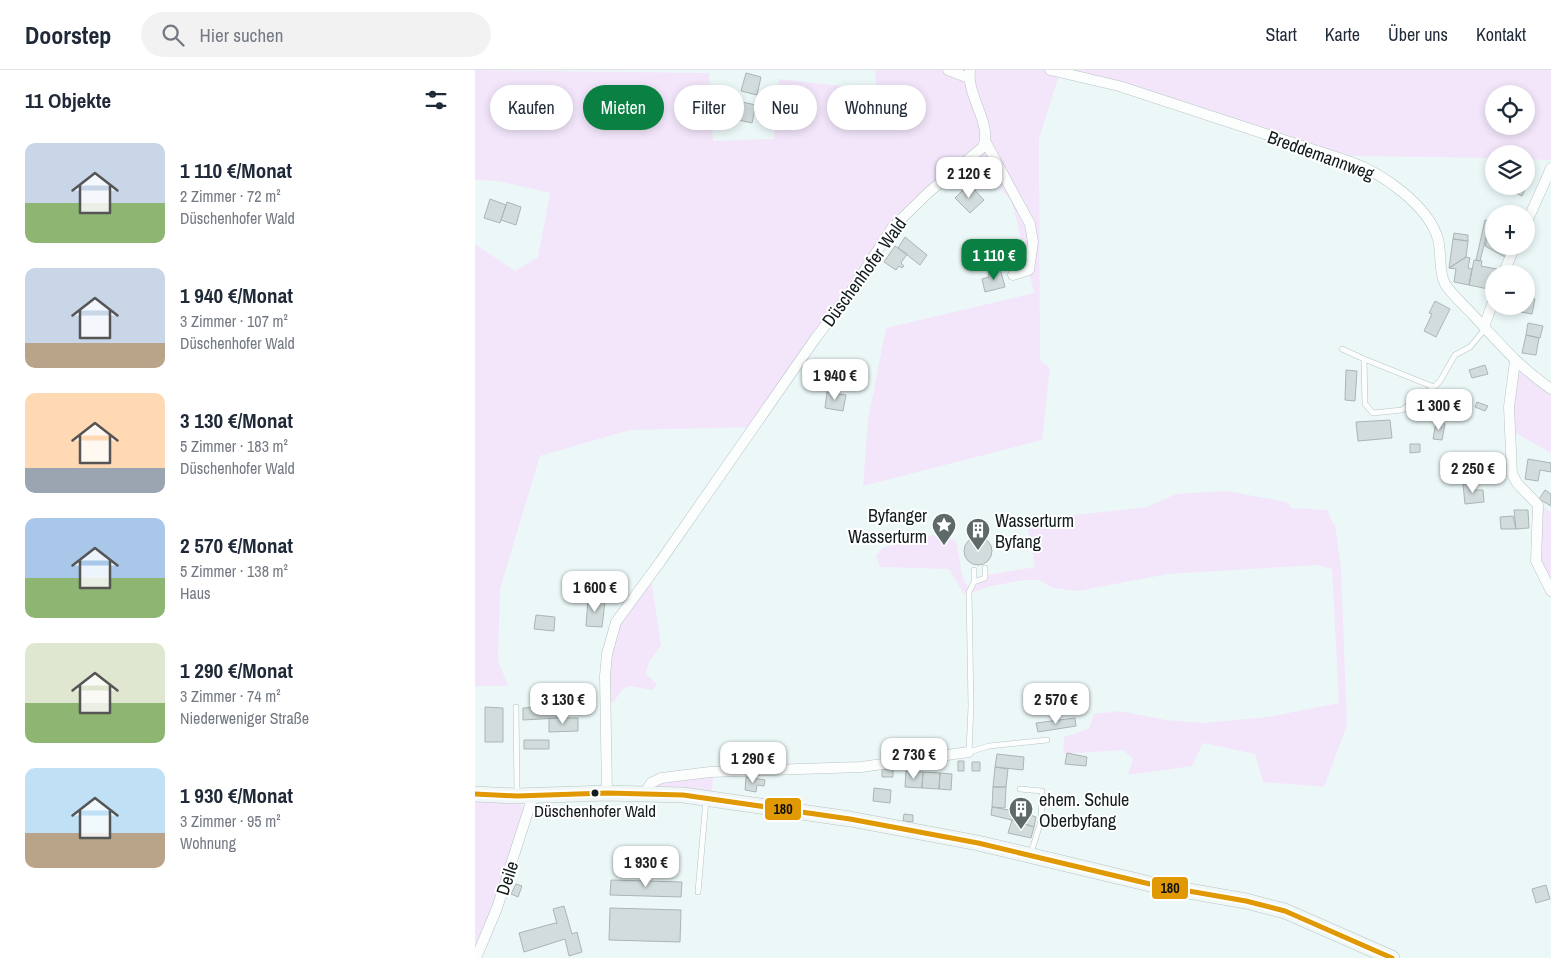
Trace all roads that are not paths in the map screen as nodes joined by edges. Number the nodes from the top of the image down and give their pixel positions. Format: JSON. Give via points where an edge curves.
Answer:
{"nodes":[{"id":1,"x":948,"y":70,"type":"edge"},
{"id":2,"x":1050,"y":70,"type":"edge"},
{"id":3,"x":969,"y":74,"type":"edge"},
{"id":4,"x":985,"y":141,"type":"junction"},
{"id":5,"x":1551,"y":168,"type":"edge"},
{"id":6,"x":1534,"y":205,"type":"edge"},
{"id":7,"x":1013,"y":275,"type":"dead end"},
{"id":8,"x":1488,"y":315,"type":"edge"},
{"id":9,"x":1484,"y":328,"type":"junction"},
{"id":10,"x":1342,"y":349,"type":"dead end"},
{"id":11,"x":1364,"y":359,"type":"junction"},
{"id":12,"x":1515,"y":361,"type":"junction"},
{"id":13,"x":1434,"y":387,"type":"junction"},
{"id":14,"x":1551,"y":389,"type":"edge"},
{"id":15,"x":985,"y":568,"type":"dead end"},
{"id":16,"x":974,"y":570,"type":"dead end"},
{"id":17,"x":974,"y":582,"type":"junction"},
{"id":18,"x":1551,"y":591,"type":"edge"},
{"id":19,"x":516,"y":707,"type":"dead end"},
{"id":20,"x":1047,"y":740,"type":"dead end"},
{"id":21,"x":969,"y":752,"type":"junction"},
{"id":22,"x":1020,"y":789,"type":"dead end"},
{"id":23,"x":607,"y":792,"type":"junction"},
{"id":24,"x":645,"y":793,"type":"junction"},
{"id":25,"x":475,"y":794,"type":"edge"},
{"id":26,"x":517,"y":796,"type":"junction"},
{"id":27,"x":533,"y":796,"type":"junction"},
{"id":28,"x":706,"y":798,"type":"junction"},
{"id":29,"x":1030,"y":856,"type":"junction"},
{"id":30,"x":698,"y":892,"type":"dead end"},
{"id":31,"x":476,"y":958,"type":"edge"},
{"id":32,"x":1392,"y":958,"type":"edge"}],
"edges":[{"from":1,"to":3,"type":"street"},
{"from":2,"to":9,"type":"street","name":"Breddemannweg","via":[[1119,86],[1371,170],[1410,199],[1431,224],[1438,240],[1445,283]]},
{"from":3,"to":4,"type":"street"},
{"from":4,"to":7,"type":"street","via":[[1030,224],[1033,242],[1029,270]]},
{"from":4,"to":23,"type":"street","name":"Düschenhofer Wald","via":[[976,154],[929,192],[893,228],[615,622],[605,676]]},
{"from":5,"to":6,"type":"street"},
{"from":8,"to":9,"type":"street"},
{"from":9,"to":12,"type":"street","name":"Breddemannweg"},
{"from":9,"to":13,"type":"lane","via":[[1470,347],[1455,355]]},
{"from":10,"to":11,"type":"lane"},
{"from":11,"to":13,"type":"lane"},
{"from":11,"to":13,"type":"lane","via":[[1365,404],[1373,413],[1402,410]]},
{"from":12,"to":14,"type":"street","name":"Breddemannweg"},
{"from":12,"to":18,"type":"street","via":[[1509,407],[1513,474],[1517,483],[1538,505],[1537,560]]},
{"from":15,"to":17,"type":"lane","via":[[985,578]]},
{"from":16,"to":17,"type":"lane"},
{"from":17,"to":21,"type":"lane","via":[[968,605]]},
{"from":19,"to":26,"type":"lane"},
{"from":20,"to":21,"type":"lane","via":[[989,746]]},
{"from":21,"to":24,"type":"street","via":[[861,767],[709,772],[661,778]]},
{"from":22,"to":29,"type":"lane","via":[[1042,791],[1041,821]]},
{"from":23,"to":24,"type":"street"},
{"from":23,"to":27,"type":"street"},
{"from":24,"to":28,"type":"street"},
{"from":25,"to":26,"type":"street"},
{"from":26,"to":27,"type":"street"},
{"from":27,"to":31,"type":"street","name":"Deile","via":[[497,908]]},
{"from":28,"to":29,"type":"street","via":[[850,819]]},
{"from":28,"to":30,"type":"lane"},
{"from":29,"to":32,"type":"street","via":[[1285,911]]}]}
